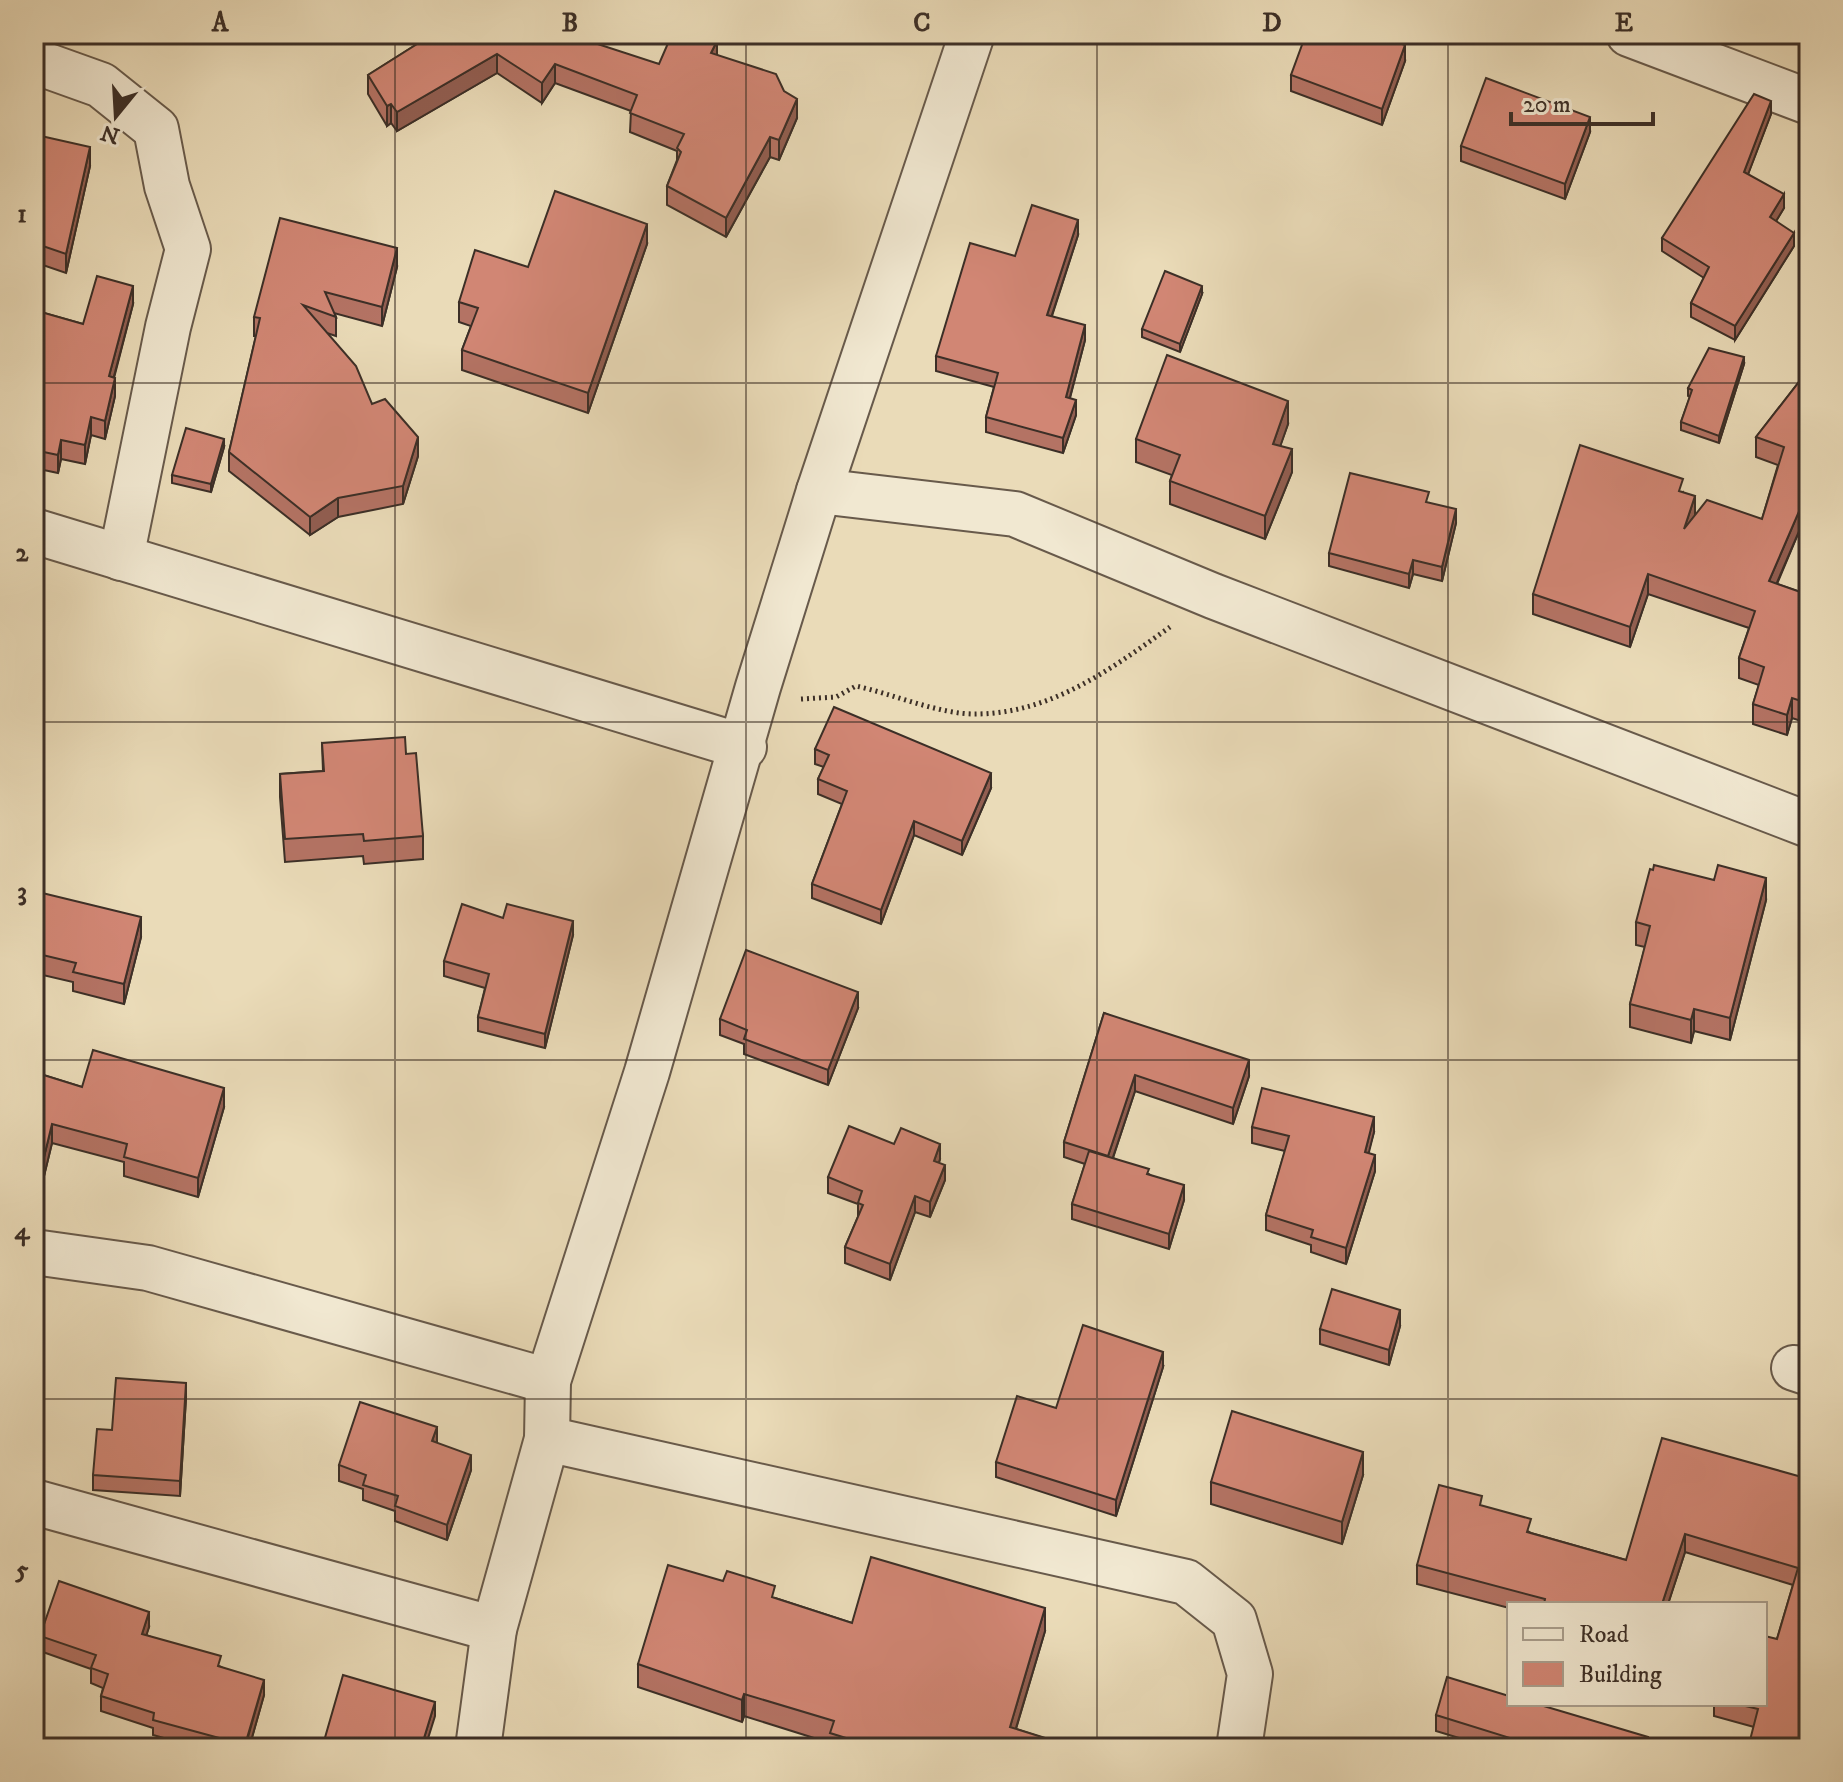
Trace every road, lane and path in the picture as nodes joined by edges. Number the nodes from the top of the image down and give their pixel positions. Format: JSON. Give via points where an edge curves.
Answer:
{"nodes":[{"id":1,"x":972,"y":34,"type":"edge"},
{"id":2,"x":1629,"y":34,"type":"edge"},
{"id":3,"x":34,"y":61,"type":"edge"},
{"id":4,"x":1809,"y":102,"type":"edge"},
{"id":5,"x":819,"y":491,"type":"junction"},
{"id":6,"x":34,"y":531,"type":"edge"},
{"id":7,"x":121,"y":558,"type":"junction"},
{"id":8,"x":1213,"y":596,"type":"junction"},
{"id":9,"x":758,"y":687,"type":"junction"},
{"id":10,"x":744,"y":747,"type":"junction"},
{"id":11,"x":1809,"y":825,"type":"edge"},
{"id":12,"x":34,"y":1252,"type":"edge"},
{"id":13,"x":548,"y":1381,"type":"junction"},
{"id":14,"x":547,"y":1439,"type":"junction"},
{"id":15,"x":34,"y":1502,"type":"edge"},
{"id":16,"x":494,"y":1629,"type":"junction"},
{"id":17,"x":478,"y":1748,"type":"edge"},
{"id":18,"x":1239,"y":1748,"type":"edge"}],
"edges":[{"from":1,"to":5,"type":"street"},
{"from":2,"to":4,"type":"street"},
{"from":3,"to":7,"type":"street","via":[[101,85],[156,129],[167,186],[188,249]]},
{"from":5,"to":8,"type":"street","via":[[1015,514]]},
{"from":5,"to":9,"type":"street"},
{"from":6,"to":7,"type":"street"},
{"from":7,"to":10,"type":"street"},
{"from":8,"to":9,"type":"path","via":[[1090,683],[1042,704],[976,715],[856,686],[836,697],[795,699]]},
{"from":8,"to":11,"type":"street"},
{"from":9,"to":10,"type":"street"},
{"from":10,"to":13,"type":"street"},
{"from":12,"to":13,"type":"street","via":[[148,1268]]},
{"from":13,"to":14,"type":"street"},
{"from":14,"to":16,"type":"street"},
{"from":14,"to":18,"type":"street","via":[[1186,1582],[1234,1620],[1250,1674]]},
{"from":15,"to":16,"type":"street"},
{"from":16,"to":17,"type":"street"}]}
